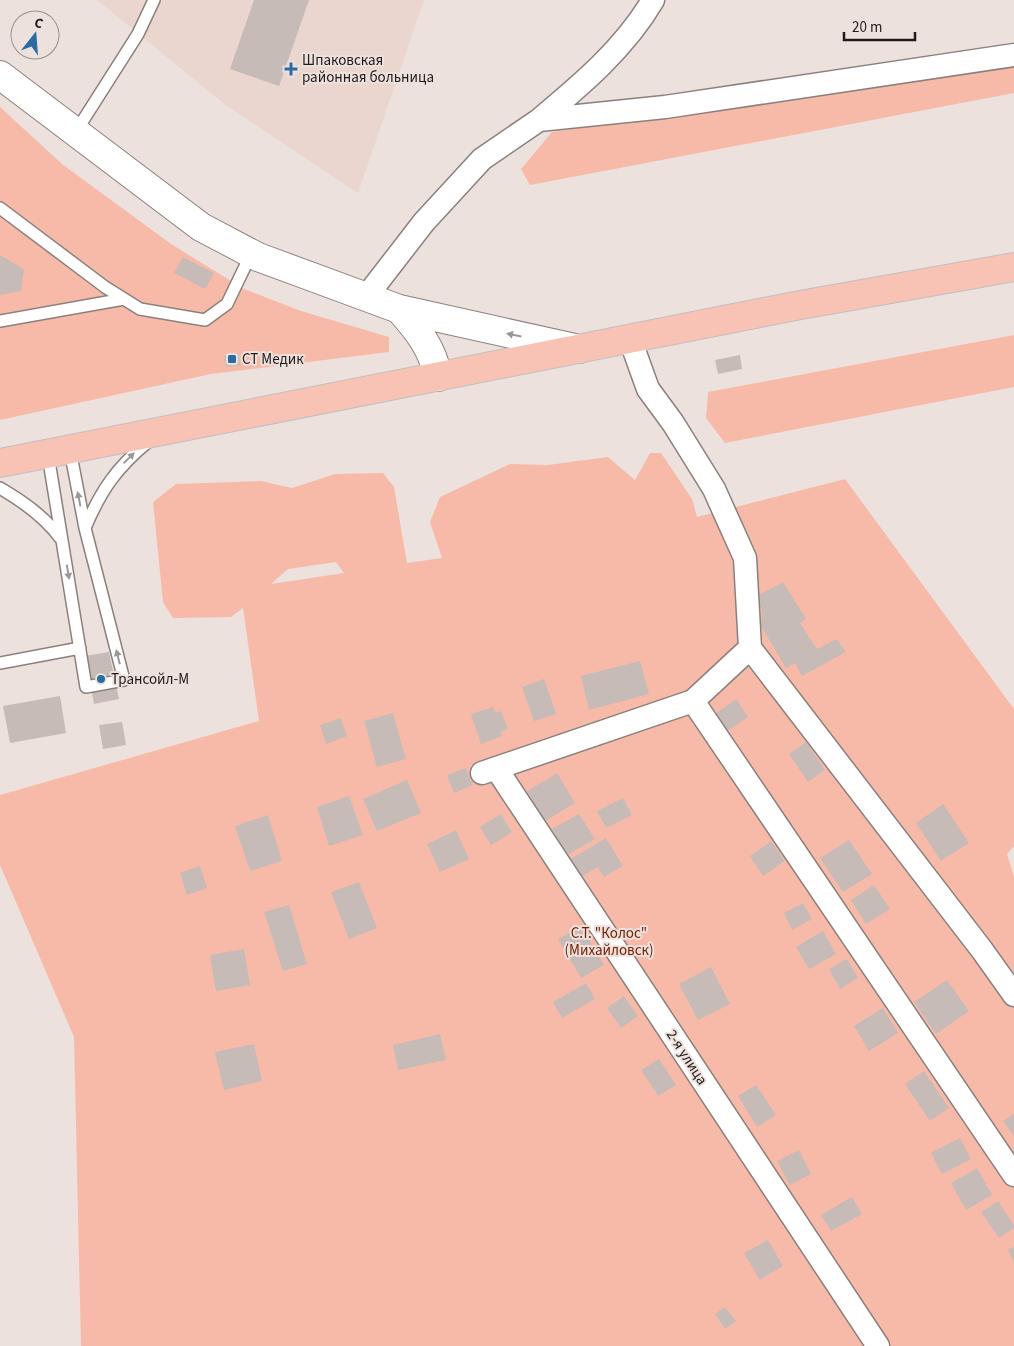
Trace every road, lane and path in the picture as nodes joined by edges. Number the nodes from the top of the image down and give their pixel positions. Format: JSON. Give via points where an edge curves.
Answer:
{"nodes":[{"id":1,"x":154,"y":0,"type":"edge"},
{"id":2,"x":653,"y":0,"type":"edge"},
{"id":3,"x":1014,"y":55,"type":"edge"},
{"id":4,"x":0,"y":75,"type":"edge"},
{"id":5,"x":539,"y":120,"type":"junction"},
{"id":6,"x":75,"y":133,"type":"junction"},
{"id":7,"x":0,"y":208,"type":"edge"},
{"id":8,"x":251,"y":254,"type":"junction"},
{"id":9,"x":1014,"y":267,"type":"edge"},
{"id":10,"x":366,"y":296,"type":"junction"},
{"id":11,"x":124,"y":299,"type":"junction"},
{"id":12,"x":399,"y":309,"type":"junction"},
{"id":13,"x":0,"y":321,"type":"edge"},
{"id":14,"x":630,"y":339,"type":"junction"},
{"id":15,"x":579,"y":349,"type":"junction"},
{"id":16,"x":438,"y":377,"type":"junction"},
{"id":17,"x":160,"y":432,"type":"junction"},
{"id":18,"x":59,"y":452,"type":"junction"},
{"id":19,"x":0,"y":463,"type":"edge"},
{"id":20,"x":0,"y":488,"type":"edge"},
{"id":21,"x":85,"y":528,"type":"junction"},
{"id":22,"x":62,"y":541,"type":"junction"},
{"id":23,"x":80,"y":648,"type":"junction"},
{"id":24,"x":750,"y":648,"type":"junction"},
{"id":25,"x":0,"y":663,"type":"edge"},
{"id":26,"x":693,"y":701,"type":"junction"},
{"id":27,"x":1014,"y":995,"type":"edge"},
{"id":28,"x":1014,"y":1175,"type":"edge"},
{"id":29,"x":878,"y":1346,"type":"edge"}],
"edges":[{"from":1,"to":6,"type":"lane","via":[[138,34]]},
{"from":2,"to":5,"type":"street","via":[[646,13],[593,75]]},
{"from":3,"to":5,"type":"street","via":[[665,107]]},
{"from":4,"to":6,"type":"street"},
{"from":5,"to":10,"type":"street","via":[[482,159],[424,222]]},
{"from":6,"to":8,"type":"street","via":[[201,227]]},
{"from":7,"to":11,"type":"lane"},
{"from":8,"to":10,"type":"street"},
{"from":8,"to":11,"type":"lane","via":[[227,304],[205,320],[140,309]]},
{"from":9,"to":14,"type":"main road"},
{"from":10,"to":12,"type":"street"},
{"from":11,"to":13,"type":"lane"},
{"from":15,"to":12,"type":"street","one_way":true},
{"from":12,"to":16,"type":"street","via":[[429,348]]},
{"from":14,"to":15,"type":"main road"},
{"from":14,"to":24,"type":"street","via":[[648,389],[714,489],[745,558]]},
{"from":15,"to":16,"type":"main road"},
{"from":16,"to":17,"type":"main road"},
{"from":17,"to":18,"type":"main road"},
{"from":21,"to":17,"type":"lane","one_way":true,"via":[[98,497],[116,472]]},
{"from":18,"to":19,"type":"main road"},
{"from":21,"to":18,"type":"lane","one_way":true},
{"from":18,"to":22,"type":"lane"},
{"from":20,"to":22,"type":"lane","via":[[50,524]]},
{"from":23,"to":21,"type":"lane","one_way":true,"via":[[86,687],[124,680]]},
{"from":22,"to":23,"type":"lane","one_way":true},
{"from":23,"to":25,"type":"lane"},
{"from":24,"to":26,"type":"street"},
{"from":24,"to":27,"type":"street"},
{"from":26,"to":28,"type":"street"},
{"from":26,"to":29,"type":"street","name":"2-я улица","via":[[489,770]]}]}
